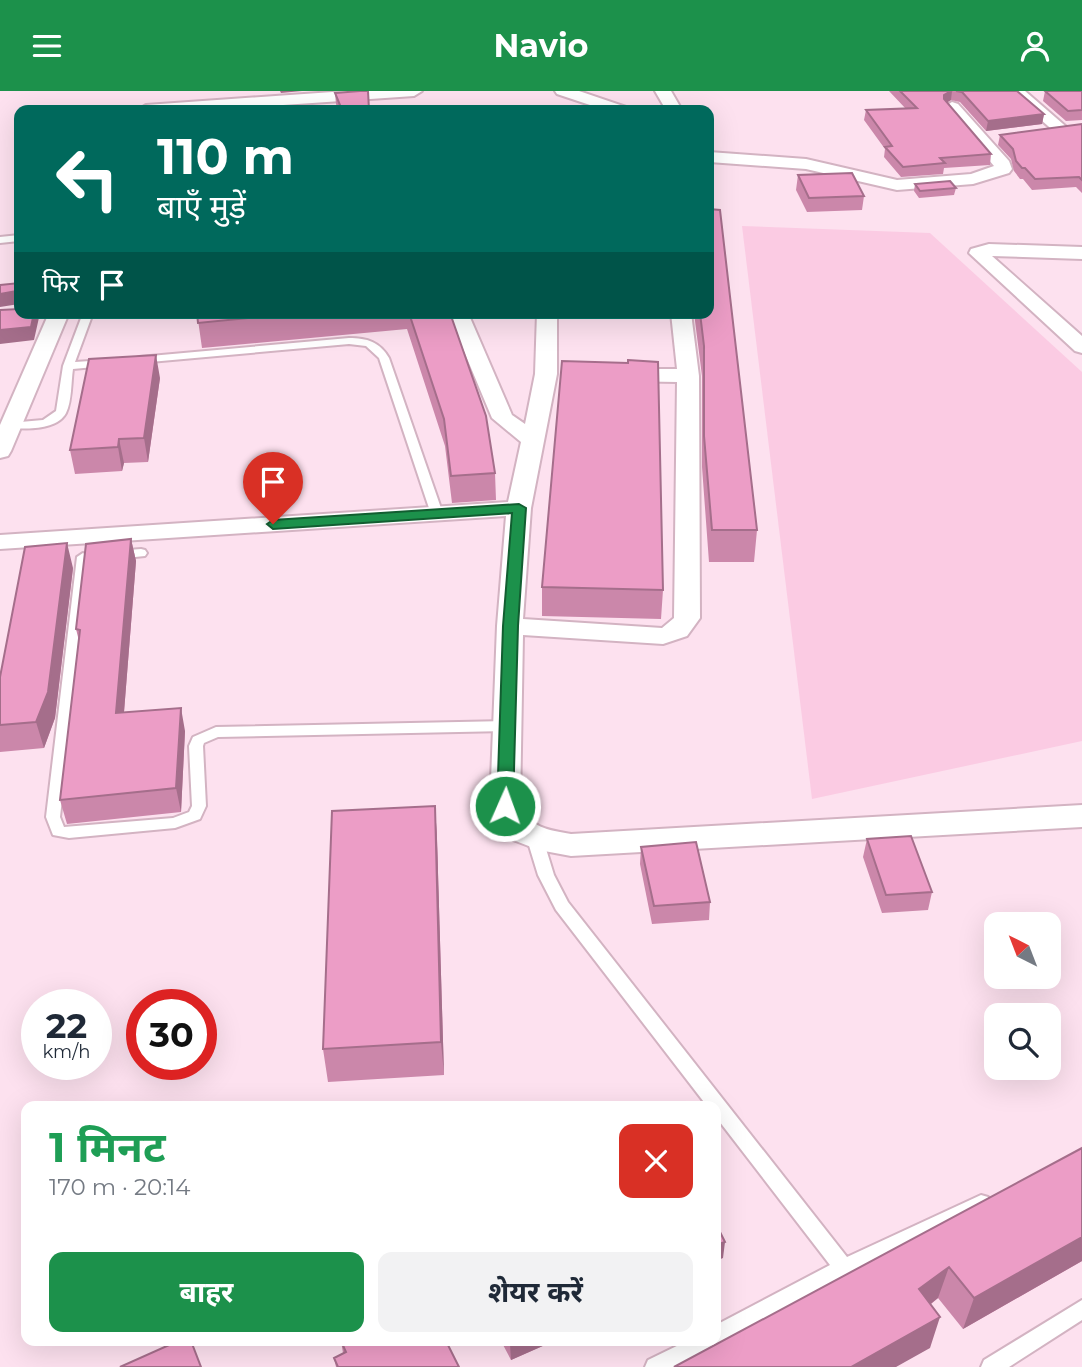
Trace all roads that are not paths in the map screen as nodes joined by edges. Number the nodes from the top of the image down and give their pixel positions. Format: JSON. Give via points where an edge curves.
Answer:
{"nodes":[{"id":1,"x":414,"y":91,"type":"edge"},
{"id":2,"x":563,"y":91,"type":"edge"},
{"id":3,"x":1049,"y":93,"type":"edge"},
{"id":4,"x":1018,"y":94,"type":"edge"},
{"id":5,"x":248,"y":96,"type":"edge"},
{"id":6,"x":190,"y":98,"type":"edge"},
{"id":7,"x":327,"y":99,"type":"edge"},
{"id":8,"x":152,"y":105,"type":"edge"},
{"id":9,"x":605,"y":105,"type":"edge"},
{"id":10,"x":952,"y":107,"type":"edge"},
{"id":11,"x":1037,"y":133,"type":"edge"},
{"id":12,"x":1003,"y":138,"type":"edge"},
{"id":13,"x":981,"y":140,"type":"junction"},
{"id":14,"x":714,"y":157,"type":"edge"},
{"id":15,"x":1082,"y":253,"type":"edge"},
{"id":16,"x":57,"y":319,"type":"edge"},
{"id":17,"x":86,"y":319,"type":"edge"},
{"id":18,"x":461,"y":319,"type":"edge"},
{"id":19,"x":547,"y":319,"type":"edge"},
{"id":20,"x":682,"y":319,"type":"edge"},
{"id":21,"x":1054,"y":323,"type":"junction"},
{"id":22,"x":1082,"y":323,"type":"edge"},
{"id":23,"x":1082,"y":347,"type":"edge"},
{"id":24,"x":68,"y":366,"type":"junction"},
{"id":25,"x":546,"y":374,"type":"junction"},
{"id":26,"x":572,"y":374,"type":"edge"},
{"id":27,"x":598,"y":375,"type":"edge"},
{"id":28,"x":688,"y":376,"type":"junction"},
{"id":29,"x":13,"y":425,"type":"junction"},
{"id":30,"x":533,"y":440,"type":"junction"},
{"id":31,"x":0,"y":451,"type":"edge"},
{"id":32,"x":519,"y":508,"type":"junction"},
{"id":33,"x":437,"y":514,"type":"junction"},
{"id":34,"x":0,"y":542,"type":"edge"},
{"id":35,"x":141,"y":553,"type":"dead end"},
{"id":36,"x":510,"y":626,"type":"junction"},
{"id":37,"x":508,"y":726,"type":"junction"},
{"id":38,"x":1082,"y":816,"type":"edge"},
{"id":39,"x":535,"y":839,"type":"junction"},
{"id":40,"x":714,"y":1101,"type":"edge"},
{"id":41,"x":721,"y":1110,"type":"edge"},
{"id":42,"x":994,"y":1197,"type":"edge"},
{"id":43,"x":844,"y":1268,"type":"junction"},
{"id":44,"x":1082,"y":1310,"type":"edge"},
{"id":45,"x":721,"y":1332,"type":"edge"},
{"id":46,"x":696,"y":1346,"type":"edge"},
{"id":47,"x":655,"y":1367,"type":"edge"},
{"id":48,"x":992,"y":1367,"type":"edge"}],
"edges":[{"from":1,"to":7,"type":"street"},
{"from":2,"to":9,"type":"street"},
{"from":3,"to":4,"type":"street"},
{"from":4,"to":11,"type":"street","via":[[1071,129]]},
{"from":5,"to":6,"type":"street"},
{"from":5,"to":7,"type":"street"},
{"from":6,"to":8,"type":"street"},
{"from":10,"to":13,"type":"street"},
{"from":12,"to":13,"type":"street"},
{"from":13,"to":14,"type":"street","via":[[1003,169],[973,179],[924,185],[872,181],[806,164]]},
{"from":15,"to":21,"type":"street","via":[[978,253]]},
{"from":16,"to":29,"type":"street"},
{"from":17,"to":24,"type":"lane"},
{"from":18,"to":30,"type":"street","via":[[503,418]]},
{"from":19,"to":25,"type":"street"},
{"from":20,"to":28,"type":"street"},
{"from":21,"to":22,"type":"street"},
{"from":21,"to":23,"type":"street"},
{"from":24,"to":29,"type":"lane","via":[[57,418]]},
{"from":24,"to":33,"type":"lane","via":[[349,341],[372,344],[384,358]]},
{"from":25,"to":26,"type":"street"},
{"from":25,"to":30,"type":"street"},
{"from":27,"to":28,"type":"street"},
{"from":28,"to":36,"type":"street","via":[[684,626],[663,636]]},
{"from":29,"to":31,"type":"street"},
{"from":30,"to":32,"type":"street"},
{"from":32,"to":33,"type":"street"},
{"from":32,"to":36,"type":"street"},
{"from":33,"to":34,"type":"street"},
{"from":35,"to":37,"type":"lane","via":[[89,557],[53,817],[58,831],[175,823],[195,815],[199,806],[196,746],[205,735],[216,732]]},
{"from":36,"to":37,"type":"street"},
{"from":37,"to":39,"type":"street","via":[[505,806],[514,826]]},
{"from":38,"to":39,"type":"street","via":[[571,845]]},
{"from":39,"to":40,"type":"lane","via":[[562,905]]},
{"from":41,"to":43,"type":"lane"},
{"from":42,"to":43,"type":"lane"},
{"from":43,"to":45,"type":"lane"},
{"from":44,"to":48,"type":"lane"},
{"from":46,"to":47,"type":"lane"}]}
